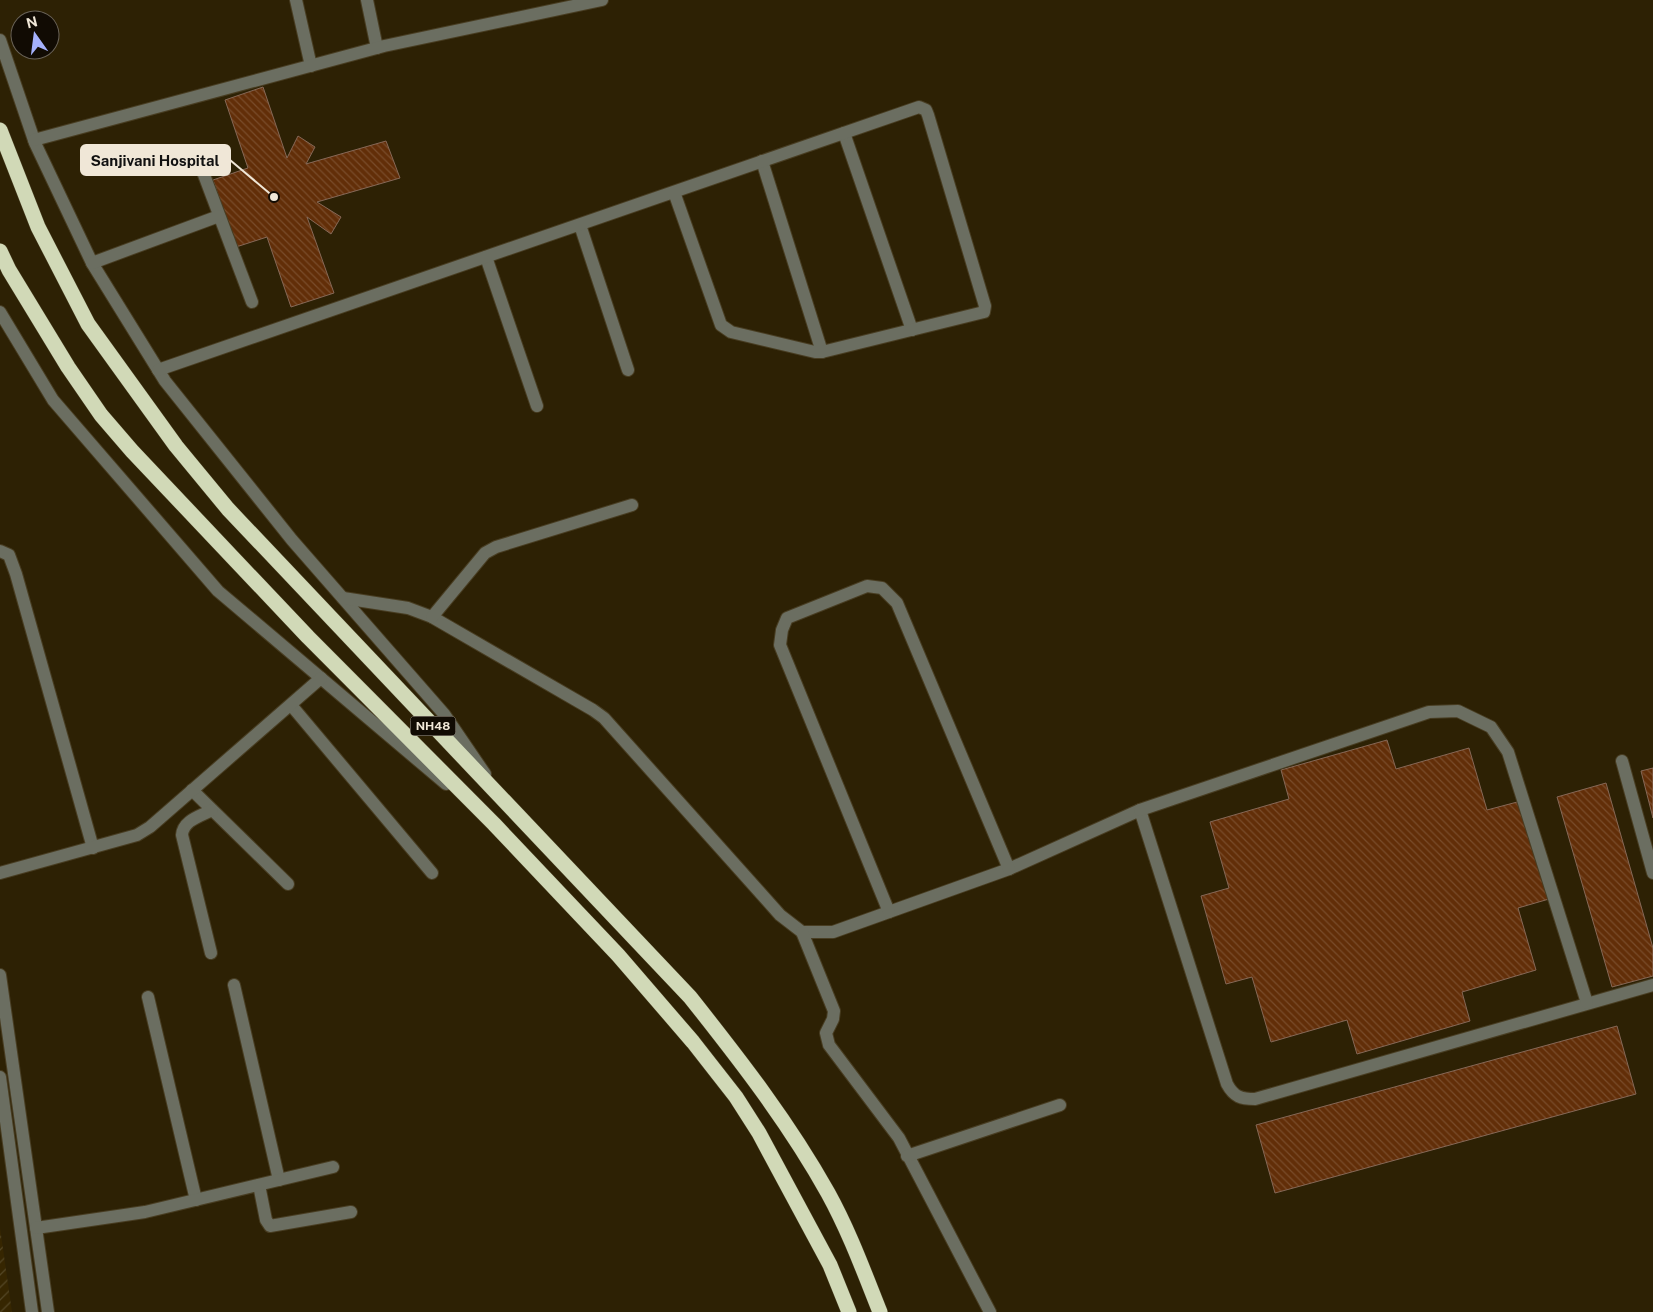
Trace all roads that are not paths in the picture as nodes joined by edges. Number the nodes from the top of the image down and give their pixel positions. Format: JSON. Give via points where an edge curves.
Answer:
{"nodes":[{"id":1,"x":296,"y":0,"type":"edge"},
{"id":2,"x":366,"y":0,"type":"edge"},
{"id":3,"x":602,"y":0,"type":"edge"},
{"id":4,"x":0,"y":40,"type":"edge"},
{"id":5,"x":378,"y":48,"type":"junction"},
{"id":6,"x":311,"y":66,"type":"junction"},
{"id":7,"x":0,"y":130,"type":"edge"},
{"id":8,"x":844,"y":133,"type":"junction"},
{"id":9,"x":34,"y":140,"type":"junction"},
{"id":10,"x":198,"y":159,"type":"dead end"},
{"id":11,"x":762,"y":162,"type":"junction"},
{"id":12,"x":674,"y":192,"type":"junction"},
{"id":13,"x":219,"y":216,"type":"junction"},
{"id":14,"x":580,"y":224,"type":"junction"},
{"id":15,"x":0,"y":251,"type":"edge"},
{"id":16,"x":486,"y":257,"type":"junction"},
{"id":17,"x":92,"y":263,"type":"junction"},
{"id":18,"x":252,"y":302,"type":"dead end"},
{"id":19,"x":0,"y":312,"type":"edge"},
{"id":20,"x":912,"y":330,"type":"junction"},
{"id":21,"x":822,"y":352,"type":"junction"},
{"id":22,"x":158,"y":370,"type":"junction"},
{"id":23,"x":628,"y":370,"type":"dead end"},
{"id":24,"x":537,"y":406,"type":"dead end"},
{"id":25,"x":632,"y":505,"type":"dead end"},
{"id":26,"x":0,"y":551,"type":"edge"},
{"id":27,"x":343,"y":598,"type":"junction"},
{"id":28,"x":432,"y":617,"type":"junction"},
{"id":29,"x":321,"y":678,"type":"junction"},
{"id":30,"x":291,"y":705,"type":"junction"},
{"id":31,"x":1622,"y":761,"type":"dead end"},
{"id":32,"x":192,"y":790,"type":"junction"},
{"id":33,"x":507,"y":805,"type":"junction"},
{"id":34,"x":212,"y":810,"type":"junction"},
{"id":35,"x":1140,"y":810,"type":"junction"},
{"id":36,"x":494,"y":824,"type":"junction"},
{"id":37,"x":94,"y":848,"type":"junction"},
{"id":38,"x":1009,"y":869,"type":"junction"},
{"id":39,"x":0,"y":873,"type":"edge"},
{"id":40,"x":432,"y":873,"type":"dead end"},
{"id":41,"x":1653,"y":873,"type":"edge"},
{"id":42,"x":288,"y":884,"type":"dead end"},
{"id":43,"x":889,"y":912,"type":"junction"},
{"id":44,"x":802,"y":932,"type":"junction"},
{"id":45,"x":211,"y":953,"type":"dead end"},
{"id":46,"x":0,"y":975,"type":"edge"},
{"id":47,"x":1653,"y":984,"type":"edge"},
{"id":48,"x":234,"y":985,"type":"dead end"},
{"id":49,"x":148,"y":997,"type":"dead end"},
{"id":50,"x":1587,"y":1004,"type":"junction"},
{"id":51,"x":14,"y":1077,"type":"junction"},
{"id":52,"x":0,"y":1078,"type":"edge"},
{"id":53,"x":1060,"y":1105,"type":"dead end"},
{"id":54,"x":908,"y":1156,"type":"junction"},
{"id":55,"x":26,"y":1162,"type":"junction"},
{"id":56,"x":6,"y":1163,"type":"edge"},
{"id":57,"x":333,"y":1168,"type":"dead end"},
{"id":58,"x":279,"y":1180,"type":"junction"},
{"id":59,"x":259,"y":1185,"type":"junction"},
{"id":60,"x":196,"y":1200,"type":"junction"},
{"id":61,"x":351,"y":1212,"type":"dead end"},
{"id":62,"x":36,"y":1228,"type":"junction"},
{"id":63,"x":38,"y":1246,"type":"junction"},
{"id":64,"x":23,"y":1249,"type":"junction"},
{"id":65,"x":32,"y":1312,"type":"edge"},
{"id":66,"x":48,"y":1312,"type":"edge"},
{"id":67,"x":849,"y":1312,"type":"edge"},
{"id":68,"x":880,"y":1312,"type":"edge"},
{"id":69,"x":990,"y":1312,"type":"edge"}],
"edges":[{"from":1,"to":6,"type":"street"},
{"from":2,"to":5,"type":"street"},
{"from":3,"to":5,"type":"street"},
{"from":4,"to":9,"type":"street"},
{"from":5,"to":6,"type":"street"},
{"from":6,"to":9,"type":"street"},
{"from":7,"to":33,"type":"highway","number":"NH48","via":[[38,227],[88,324],[176,446],[228,509]]},
{"from":8,"to":11,"type":"street"},
{"from":8,"to":20,"type":"street"},
{"from":8,"to":20,"type":"street","via":[[918,107],[926,110],[928,115],[985,309],[982,314]]},
{"from":9,"to":17,"type":"street"},
{"from":10,"to":13,"type":"street"},
{"from":11,"to":12,"type":"street"},
{"from":11,"to":21,"type":"street"},
{"from":12,"to":14,"type":"street"},
{"from":12,"to":21,"type":"street","via":[[726,330]]},
{"from":13,"to":17,"type":"street"},
{"from":13,"to":18,"type":"street"},
{"from":14,"to":16,"type":"street"},
{"from":14,"to":23,"type":"street"},
{"from":15,"to":36,"type":"highway","number":"NH48","via":[[68,367],[101,415],[132,452],[308,637]]},
{"from":16,"to":22,"type":"street"},
{"from":16,"to":24,"type":"street"},
{"from":17,"to":22,"type":"street"},
{"from":19,"to":29,"type":"street","via":[[53,400],[218,591]]},
{"from":20,"to":21,"type":"street"},
{"from":22,"to":27,"type":"street","via":[[292,540]]},
{"from":25,"to":28,"type":"street","via":[[485,553]]},
{"from":26,"to":37,"type":"street","via":[[9,556],[16,574]]},
{"from":27,"to":28,"type":"street","via":[[408,608]]},
{"from":27,"to":33,"type":"street","via":[[444,714]]},
{"from":28,"to":44,"type":"street","via":[[604,718],[780,915]]},
{"from":29,"to":30,"type":"street"},
{"from":29,"to":36,"type":"street"},
{"from":30,"to":32,"type":"street"},
{"from":30,"to":40,"type":"street"},
{"from":31,"to":41,"type":"street"},
{"from":32,"to":34,"type":"street"},
{"from":32,"to":37,"type":"street","via":[[137,835]]},
{"from":33,"to":68,"type":"highway","number":"NH48","via":[[690,997],[744,1065],[794,1136],[829,1195]]},
{"from":34,"to":42,"type":"street"},
{"from":34,"to":45,"type":"street","via":[[188,822],[182,830]]},
{"from":35,"to":38,"type":"street"},
{"from":35,"to":50,"type":"street","via":[[1429,712],[1458,711],[1491,727],[1508,752]]},
{"from":35,"to":50,"type":"street","via":[[1227,1084],[1233,1095],[1242,1099],[1256,1099]]},
{"from":36,"to":67,"type":"highway","number":"NH48","via":[[618,955],[736,1097],[788,1185],[830,1265]]},
{"from":37,"to":39,"type":"street"},
{"from":38,"to":43,"type":"street"},
{"from":38,"to":43,"type":"street","via":[[897,603],[882,588],[867,586],[787,618],[780,645]]},
{"from":43,"to":44,"type":"street","via":[[833,932]]},
{"from":44,"to":54,"type":"street","via":[[834,1011],[834,1019],[826,1033],[829,1045],[895,1132]]},
{"from":46,"to":51,"type":"street"},
{"from":47,"to":50,"type":"street"},
{"from":48,"to":58,"type":"street"},
{"from":49,"to":60,"type":"street"},
{"from":51,"to":52,"type":"street"},
{"from":51,"to":55,"type":"street"},
{"from":52,"to":56,"type":"street"},
{"from":53,"to":54,"type":"street"},
{"from":54,"to":69,"type":"street"},
{"from":55,"to":56,"type":"street"},
{"from":55,"to":62,"type":"street"},
{"from":56,"to":64,"type":"street"},
{"from":57,"to":58,"type":"street"},
{"from":58,"to":59,"type":"street"},
{"from":59,"to":60,"type":"street"},
{"from":59,"to":61,"type":"street","via":[[270,1226]]},
{"from":60,"to":62,"type":"street","via":[[145,1212]]},
{"from":62,"to":63,"type":"street"},
{"from":63,"to":64,"type":"street"},
{"from":63,"to":66,"type":"street"},
{"from":64,"to":65,"type":"street"}]}
